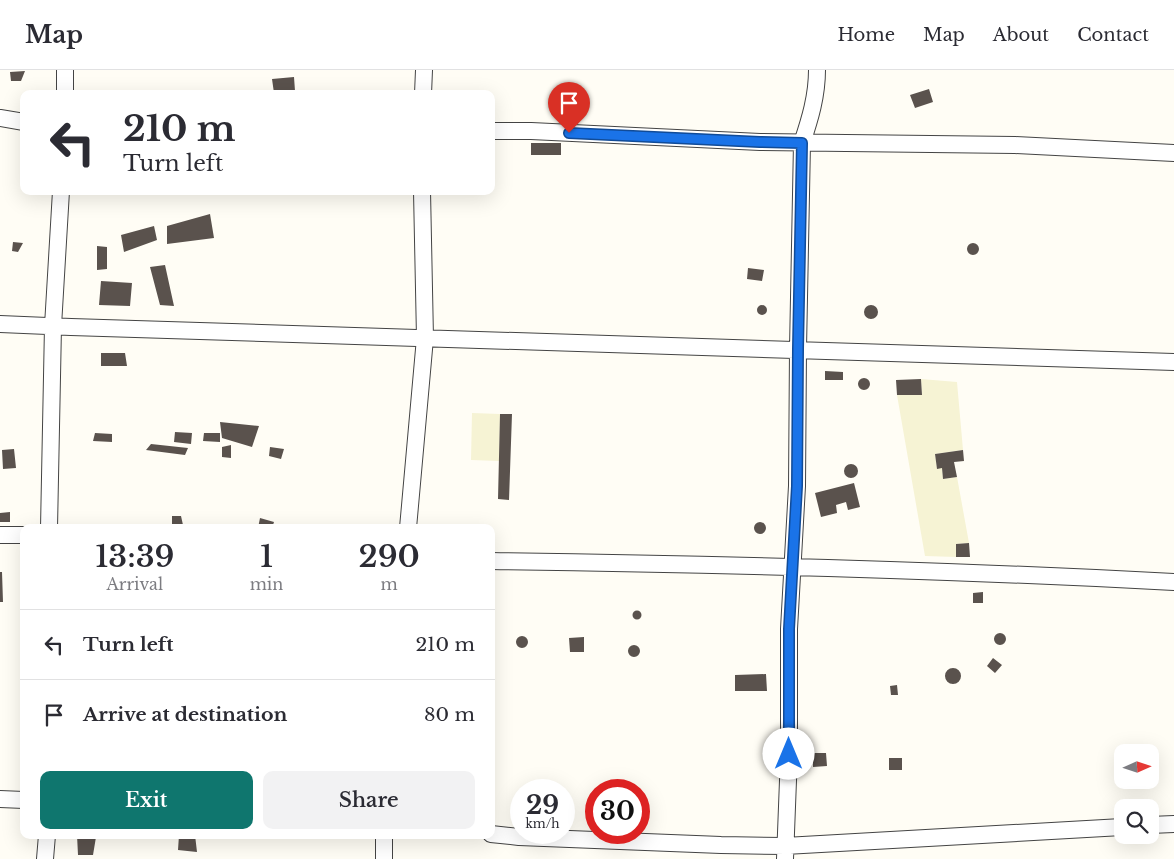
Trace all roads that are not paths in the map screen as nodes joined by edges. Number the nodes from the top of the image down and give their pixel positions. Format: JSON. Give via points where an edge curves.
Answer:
{"nodes":[{"id":1,"x":65,"y":70,"type":"edge"},
{"id":2,"x":424,"y":70,"type":"edge"},
{"id":3,"x":817,"y":70,"type":"edge"},
{"id":4,"x":65,"y":90,"type":"edge"},
{"id":5,"x":423,"y":90,"type":"edge"},
{"id":6,"x":0,"y":118,"type":"edge"},
{"id":7,"x":20,"y":121,"type":"edge"},
{"id":8,"x":495,"y":131,"type":"edge"},
{"id":9,"x":802,"y":143,"type":"junction"},
{"id":10,"x":1174,"y":153,"type":"edge"},
{"id":11,"x":61,"y":195,"type":"edge"},
{"id":12,"x":422,"y":195,"type":"edge"},
{"id":13,"x":0,"y":324,"type":"edge"},
{"id":14,"x":52,"y":326,"type":"junction"},
{"id":15,"x":425,"y":338,"type":"junction"},
{"id":16,"x":798,"y":349,"type":"junction"},
{"id":17,"x":1174,"y":362,"type":"edge"},
{"id":18,"x":49,"y":524,"type":"edge"},
{"id":19,"x":408,"y":524,"type":"edge"},
{"id":20,"x":0,"y":535,"type":"edge"},
{"id":21,"x":20,"y":535,"type":"edge"},
{"id":22,"x":495,"y":561,"type":"edge"},
{"id":23,"x":792,"y":568,"type":"junction"},
{"id":24,"x":1174,"y":582,"type":"edge"},
{"id":25,"x":0,"y":799,"type":"edge"},
{"id":26,"x":20,"y":800,"type":"edge"},
{"id":27,"x":1174,"y":824,"type":"edge"},
{"id":28,"x":1159,"y":825,"type":"edge"},
{"id":29,"x":1114,"y":828,"type":"edge"},
{"id":30,"x":495,"y":834,"type":"edge"},
{"id":31,"x":47,"y":839,"type":"edge"},
{"id":32,"x":384,"y":839,"type":"edge"},
{"id":33,"x":785,"y":852,"type":"edge"},
{"id":34,"x":46,"y":859,"type":"edge"},
{"id":35,"x":384,"y":859,"type":"edge"}],
"edges":[{"from":1,"to":4,"type":"street"},
{"from":2,"to":5,"type":"street"},
{"from":3,"to":9,"type":"street","via":[[812,112]]},
{"from":6,"to":7,"type":"street"},
{"from":8,"to":9,"type":"street"},
{"from":9,"to":10,"type":"street","via":[[1015,145]]},
{"from":9,"to":16,"type":"street"},
{"from":11,"to":14,"type":"street"},
{"from":12,"to":15,"type":"street"},
{"from":13,"to":14,"type":"street"},
{"from":14,"to":15,"type":"street"},
{"from":14,"to":18,"type":"street"},
{"from":15,"to":16,"type":"street"},
{"from":15,"to":19,"type":"street"},
{"from":16,"to":17,"type":"street"},
{"from":16,"to":23,"type":"street","via":[[797,486]]},
{"from":20,"to":21,"type":"street"},
{"from":22,"to":23,"type":"street"},
{"from":23,"to":24,"type":"street"},
{"from":23,"to":33,"type":"street"},
{"from":25,"to":26,"type":"street"},
{"from":27,"to":28,"type":"street"},
{"from":29,"to":33,"type":"street"},
{"from":30,"to":33,"type":"street","via":[[711,845]]},
{"from":31,"to":34,"type":"street"},
{"from":32,"to":35,"type":"street"}]}
